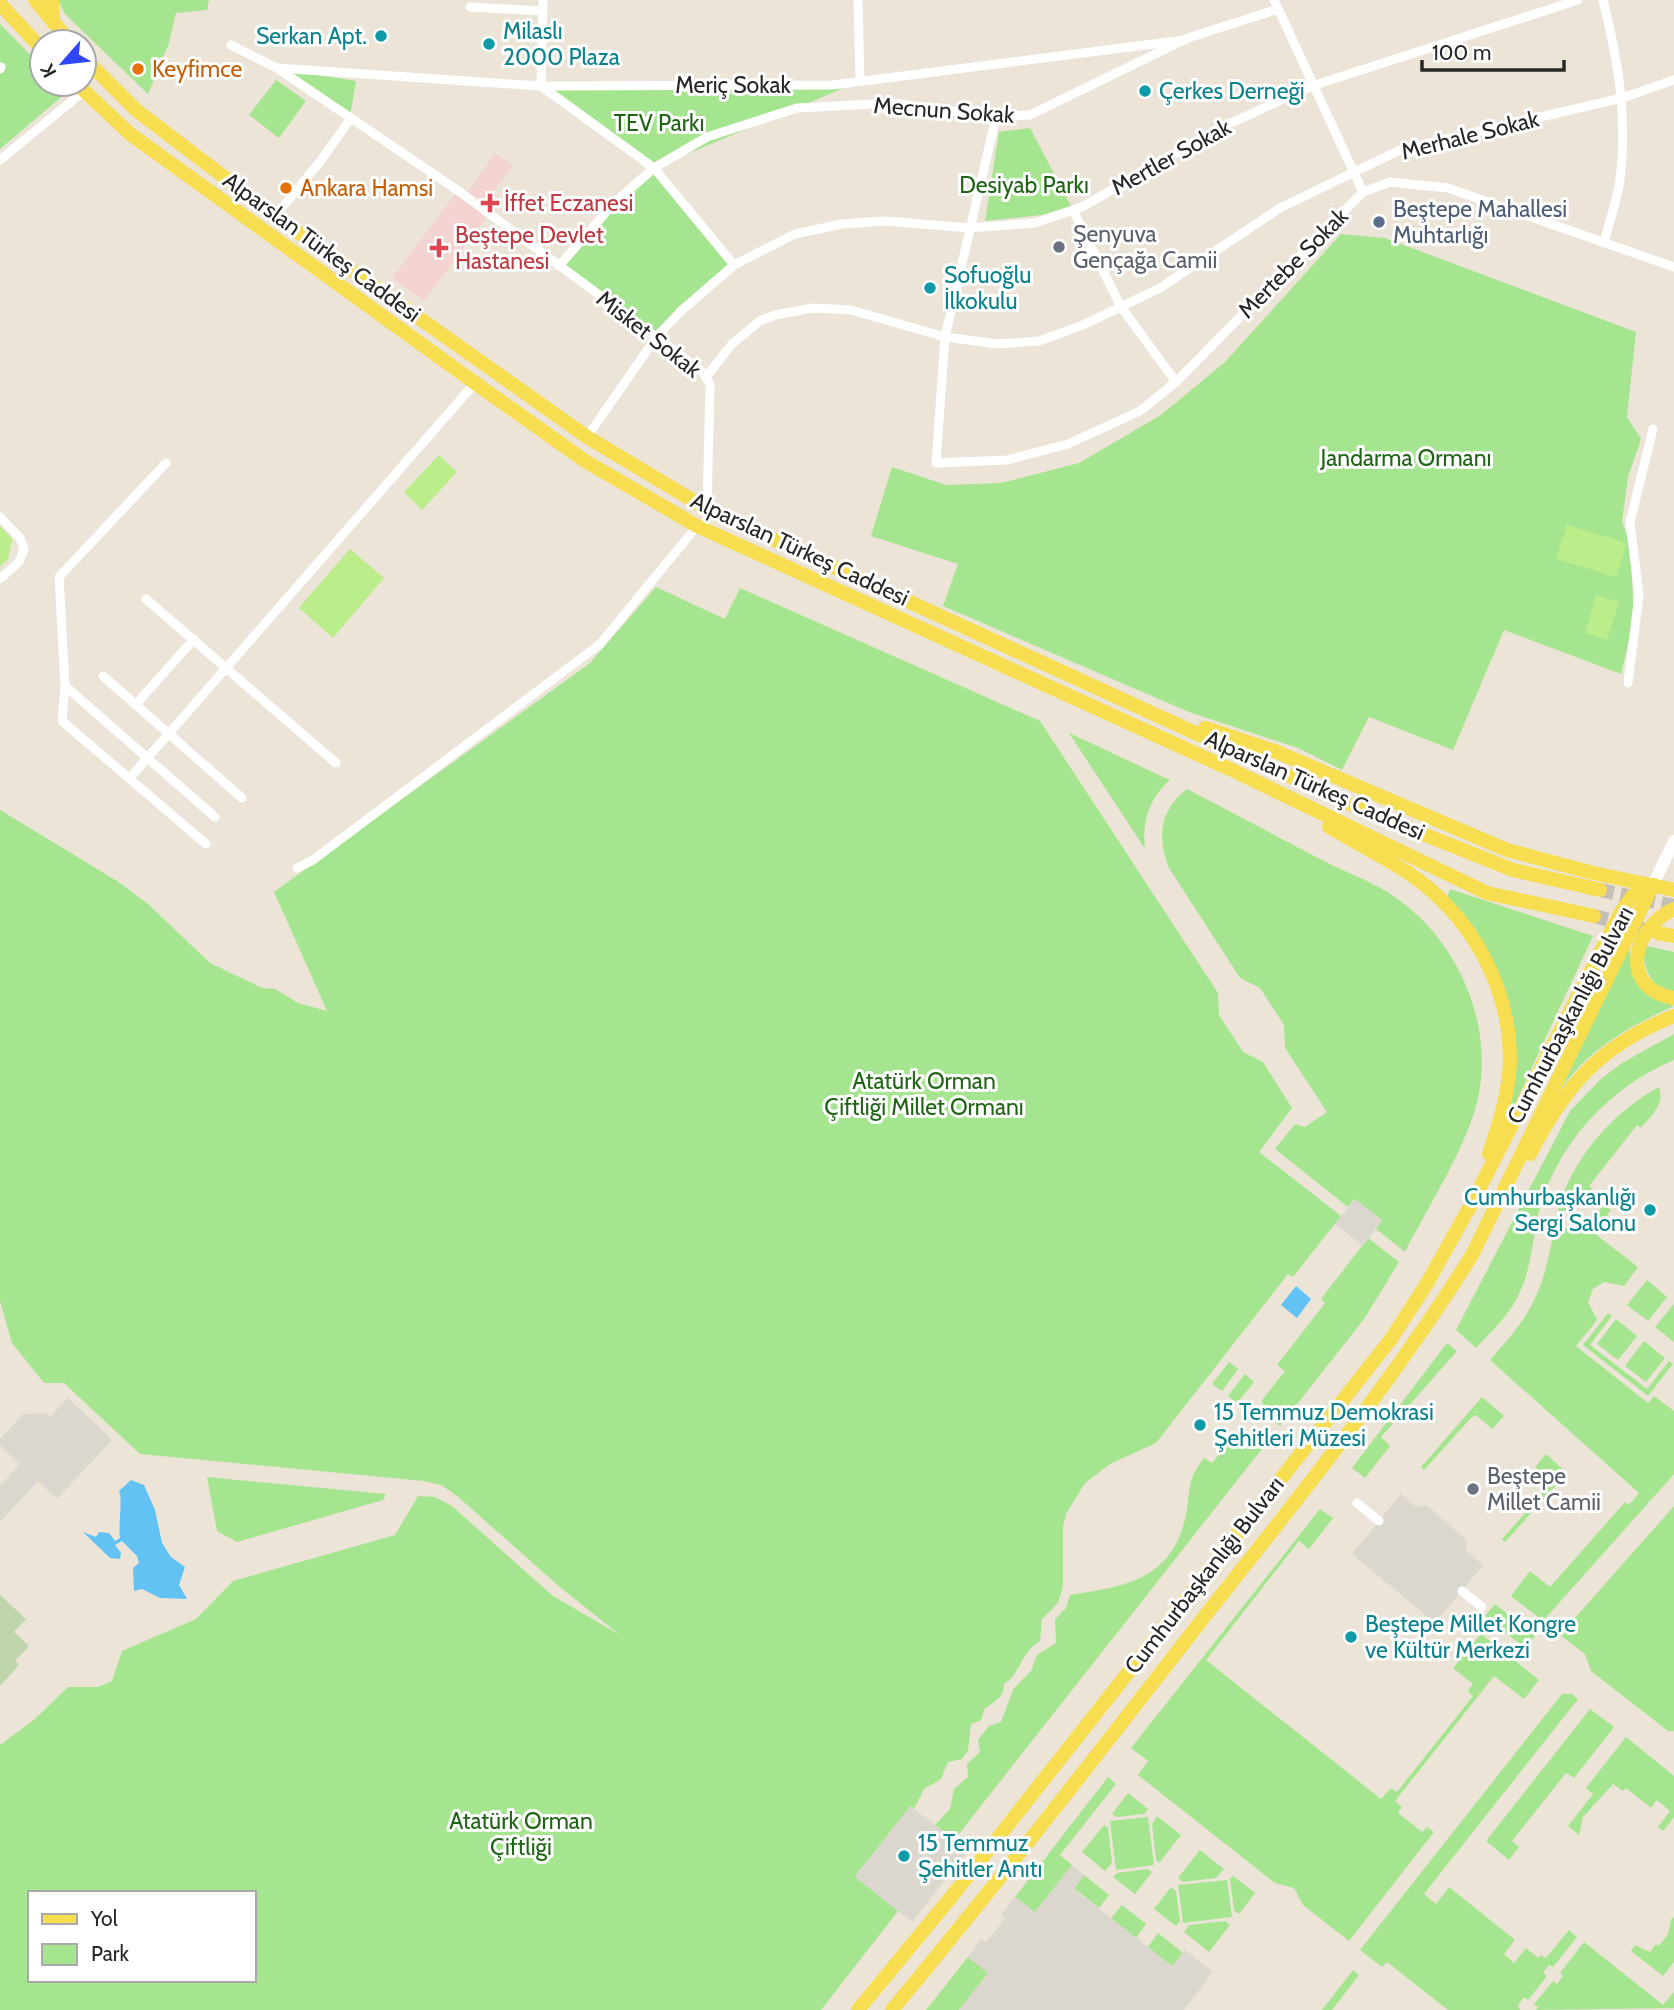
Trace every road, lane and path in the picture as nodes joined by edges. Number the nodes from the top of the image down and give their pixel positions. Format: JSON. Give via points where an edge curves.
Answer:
{"nodes":[{"id":1,"x":35,"y":0,"type":"edge"},
{"id":2,"x":52,"y":0,"type":"edge"},
{"id":3,"x":543,"y":0,"type":"edge"},
{"id":4,"x":858,"y":0,"type":"edge"},
{"id":5,"x":1578,"y":0,"type":"edge"},
{"id":6,"x":1603,"y":0,"type":"edge"},
{"id":7,"x":0,"y":4,"type":"edge"},
{"id":8,"x":1276,"y":4,"type":"edge"},
{"id":9,"x":470,"y":7,"type":"dead end"},
{"id":10,"x":543,"y":10,"type":"junction"},
{"id":11,"x":53,"y":22,"type":"junction"},
{"id":12,"x":58,"y":28,"type":"edge"},
{"id":13,"x":28,"y":34,"type":"edge"},
{"id":14,"x":1185,"y":40,"type":"junction"},
{"id":15,"x":232,"y":45,"type":"dead end"},
{"id":16,"x":278,"y":68,"type":"junction"},
{"id":17,"x":98,"y":72,"type":"edge"},
{"id":18,"x":1674,"y":80,"type":"edge"},
{"id":19,"x":860,"y":82,"type":"junction"},
{"id":20,"x":541,"y":86,"type":"junction"},
{"id":21,"x":1312,"y":86,"type":"junction"},
{"id":22,"x":1622,"y":97,"type":"junction"},
{"id":23,"x":69,"y":98,"type":"edge"},
{"id":24,"x":92,"y":98,"type":"edge"},
{"id":25,"x":996,"y":117,"type":"junction"},
{"id":26,"x":351,"y":118,"type":"junction"},
{"id":27,"x":0,"y":160,"type":"edge"},
{"id":28,"x":654,"y":168,"type":"junction"},
{"id":29,"x":1352,"y":172,"type":"junction"},
{"id":30,"x":1363,"y":192,"type":"junction"},
{"id":31,"x":1073,"y":210,"type":"junction"},
{"id":32,"x":275,"y":216,"type":"junction"},
{"id":33,"x":969,"y":228,"type":"junction"},
{"id":34,"x":1604,"y":243,"type":"junction"},
{"id":35,"x":734,"y":265,"type":"junction"},
{"id":36,"x":559,"y":266,"type":"junction"},
{"id":37,"x":1674,"y":267,"type":"edge"},
{"id":38,"x":1121,"y":307,"type":"junction"},
{"id":39,"x":657,"y":335,"type":"junction"},
{"id":40,"x":945,"y":337,"type":"junction"},
{"id":41,"x":706,"y":377,"type":"junction"},
{"id":42,"x":1175,"y":382,"type":"junction"},
{"id":43,"x":475,"y":383,"type":"junction"},
{"id":44,"x":1653,"y":429,"type":"dead end"},
{"id":45,"x":587,"y":438,"type":"junction"},
{"id":46,"x":166,"y":463,"type":"dead end"},
{"id":47,"x":707,"y":509,"type":"junction"},
{"id":48,"x":0,"y":517,"type":"edge"},
{"id":49,"x":697,"y":526,"type":"junction"},
{"id":50,"x":0,"y":579,"type":"edge"},
{"id":51,"x":146,"y":599,"type":"dead end"},
{"id":52,"x":194,"y":639,"type":"junction"},
{"id":53,"x":225,"y":667,"type":"junction"},
{"id":54,"x":103,"y":676,"type":"dead end"},
{"id":55,"x":1628,"y":683,"type":"dead end"},
{"id":56,"x":65,"y":685,"type":"junction"},
{"id":57,"x":136,"y":704,"type":"junction"},
{"id":58,"x":1154,"y":713,"type":"junction"},
{"id":59,"x":169,"y":733,"type":"junction"},
{"id":60,"x":147,"y":758,"type":"junction"},
{"id":61,"x":336,"y":763,"type":"dead end"},
{"id":62,"x":1234,"y":771,"type":"junction"},
{"id":63,"x":130,"y":778,"type":"junction"},
{"id":64,"x":242,"y":797,"type":"dead end"},
{"id":65,"x":215,"y":817,"type":"dead end"},
{"id":66,"x":1674,"y":841,"type":"edge"},
{"id":67,"x":206,"y":844,"type":"dead end"},
{"id":68,"x":297,"y":868,"type":"dead end"},
{"id":69,"x":1653,"y":885,"type":"junction"},
{"id":70,"x":1600,"y":890,"type":"tunnel mouth"},
{"id":71,"x":1674,"y":890,"type":"edge"},
{"id":72,"x":1674,"y":909,"type":"edge"},
{"id":73,"x":1594,"y":916,"type":"tunnel mouth"},
{"id":74,"x":1658,"y":933,"type":"tunnel mouth"},
{"id":75,"x":1674,"y":936,"type":"edge"},
{"id":76,"x":1674,"y":998,"type":"edge"},
{"id":77,"x":1674,"y":1016,"type":"edge"},
{"id":78,"x":1473,"y":1201,"type":"junction"},
{"id":79,"x":1472,"y":1255,"type":"junction"},
{"id":80,"x":1357,"y":1503,"type":"dead end"},
{"id":81,"x":1379,"y":1521,"type":"dead end"},
{"id":82,"x":1462,"y":1591,"type":"dead end"},
{"id":83,"x":1482,"y":1607,"type":"dead end"},
{"id":84,"x":858,"y":2010,"type":"edge"},
{"id":85,"x":892,"y":2010,"type":"edge"}],
"edges":[{"from":1,"to":11,"type":"main road"},
{"from":2,"to":11,"type":"main road"},
{"from":3,"to":10,"type":"street"},
{"from":4,"to":19,"type":"street"},
{"from":5,"to":21,"type":"street","name":"Mertler Sokak"},
{"from":6,"to":22,"type":"street"},
{"from":7,"to":13,"type":"main road"},
{"from":8,"to":14,"type":"street","name":"Mecnun Sokak"},
{"from":8,"to":21,"type":"street"},
{"from":9,"to":10,"type":"street"},
{"from":10,"to":20,"type":"street"},
{"from":11,"to":12,"type":"main road"},
{"from":14,"to":19,"type":"street","name":"Meriç Sokak"},
{"from":14,"to":25,"type":"street","name":"Mecnun Sokak","via":[[1030,115]]},
{"from":15,"to":16,"type":"street"},
{"from":16,"to":20,"type":"street","name":"Meriç Sokak"},
{"from":16,"to":26,"type":"street","name":"Misket Sokak"},
{"from":17,"to":32,"type":"main road","name":"Alparslan Türkeş Caddesi","via":[[136,110]]},
{"from":18,"to":22,"type":"street","name":"Merhale Sokak"},
{"from":19,"to":20,"type":"street","name":"Meriç Sokak"},
{"from":20,"to":28,"type":"street"},
{"from":21,"to":29,"type":"street"},
{"from":21,"to":31,"type":"street","name":"Mertler Sokak","via":[[1222,127]]},
{"from":22,"to":29,"type":"street","name":"Merhale Sokak","via":[[1400,150]]},
{"from":22,"to":34,"type":"street","via":[[1620,182]]},
{"from":23,"to":27,"type":"street"},
{"from":24,"to":43,"type":"main road","name":"Alparslan Türkeş Caddesi","via":[[130,134],[193,181]]},
{"from":25,"to":28,"type":"street","name":"Mecnun Sokak","via":[[892,103],[797,108],[707,137]]},
{"from":25,"to":33,"type":"street"},
{"from":26,"to":32,"type":"street"},
{"from":26,"to":36,"type":"street","name":"Misket Sokak"},
{"from":28,"to":35,"type":"street"},
{"from":28,"to":36,"type":"street","name":"Mecnun Sokak","via":[[614,203]]},
{"from":29,"to":30,"type":"street"},
{"from":29,"to":38,"type":"street","name":"Merhale Sokak","via":[[1280,208],[1160,288]]},
{"from":30,"to":34,"type":"street","name":"Mertebe Sokak","via":[[1390,182],[1448,188]]},
{"from":30,"to":42,"type":"street","name":"Mertebe Sokak"},
{"from":31,"to":33,"type":"street","name":"Mertler Sokak","via":[[1035,223]]},
{"from":31,"to":38,"type":"street"},
{"from":32,"to":45,"type":"main road","name":"Alparslan Türkeş Caddesi"},
{"from":33,"to":35,"type":"street","name":"Mertler Sokak","via":[[886,221],[842,224],[795,234]]},
{"from":33,"to":40,"type":"street"},
{"from":34,"to":37,"type":"street","name":"Mertebe Sokak"},
{"from":35,"to":39,"type":"street","name":"Mertler Sokak"},
{"from":36,"to":39,"type":"street","name":"Misket Sokak"},
{"from":38,"to":40,"type":"street","name":"Merhale Sokak","via":[[1038,341],[997,344]]},
{"from":38,"to":42,"type":"street"},
{"from":39,"to":41,"type":"street","name":"Misket Sokak"},
{"from":39,"to":45,"type":"street","name":"Mertler Sokak"},
{"from":40,"to":41,"type":"street","name":"Merhale Sokak","via":[[850,310],[796,311],[760,321],[732,344]]},
{"from":40,"to":42,"type":"street","name":"Mertebe Sokak","via":[[936,463],[1007,460],[1068,444],[1140,411]]},
{"from":41,"to":47,"type":"street","name":"Misket Sokak","via":[[710,384]]},
{"from":43,"to":49,"type":"main road","name":"Alparslan Türkeş Caddesi","via":[[585,461]]},
{"from":43,"to":53,"type":"street"},
{"from":44,"to":55,"type":"street","via":[[1630,522],[1639,595]]},
{"from":45,"to":47,"type":"main road","name":"Alparslan Türkeş Caddesi"},
{"from":46,"to":56,"type":"street","via":[[59,576]]},
{"from":47,"to":58,"type":"main road","name":"Alparslan Türkeş Caddesi"},
{"from":48,"to":50,"type":"street","via":[[20,538],[24,550],[19,562]]},
{"from":49,"to":62,"type":"main road","name":"Alparslan Türkeş Caddesi"},
{"from":49,"to":68,"type":"street","via":[[600,644]]},
{"from":51,"to":52,"type":"street"},
{"from":52,"to":53,"type":"street"},
{"from":52,"to":57,"type":"street"},
{"from":53,"to":59,"type":"street"},
{"from":53,"to":61,"type":"street"},
{"from":54,"to":57,"type":"street"},
{"from":56,"to":60,"type":"street"},
{"from":56,"to":63,"type":"street","via":[[62,721]]},
{"from":57,"to":59,"type":"street"},
{"from":58,"to":69,"type":"main road","via":[[1277,752],[1507,850]]},
{"from":58,"to":70,"type":"main road","name":"Alparslan Türkeş Caddesi","via":[[1363,810],[1513,870]]},
{"from":59,"to":60,"type":"street"},
{"from":59,"to":64,"type":"street"},
{"from":60,"to":63,"type":"street"},
{"from":60,"to":65,"type":"street"},
{"from":62,"to":73,"type":"main road","via":[[1487,893]]},
{"from":62,"to":78,"type":"main road","via":[[1408,873],[1473,937],[1498,989],[1510,1061],[1502,1112]]},
{"from":63,"to":67,"type":"street"},
{"from":66,"to":69,"type":"main road"},
{"from":69,"to":71,"type":"main road"},
{"from":69,"to":78,"type":"main road","name":"Cumhurbaşkanlığı Bulvarı","via":[[1633,895],[1621,912]]},
{"from":69,"to":79,"type":"main road","name":"Cumhurbaşkanlığı Bulvarı"},
{"from":72,"to":76,"type":"main road","via":[[1650,925],[1636,957],[1650,986]]},
{"from":74,"to":75,"type":"main road"},
{"from":77,"to":79,"type":"main road","via":[[1615,1046],[1573,1085],[1548,1121],[1497,1220]]},
{"from":78,"to":84,"type":"main road","name":"Cumhurbaşkanlığı Bulvarı","via":[[1391,1339]]},
{"from":79,"to":85,"type":"main road","name":"Cumhurbaşkanlığı Bulvarı","via":[[1362,1417]]},
{"from":80,"to":81,"type":"street"},
{"from":82,"to":83,"type":"street"}]}
